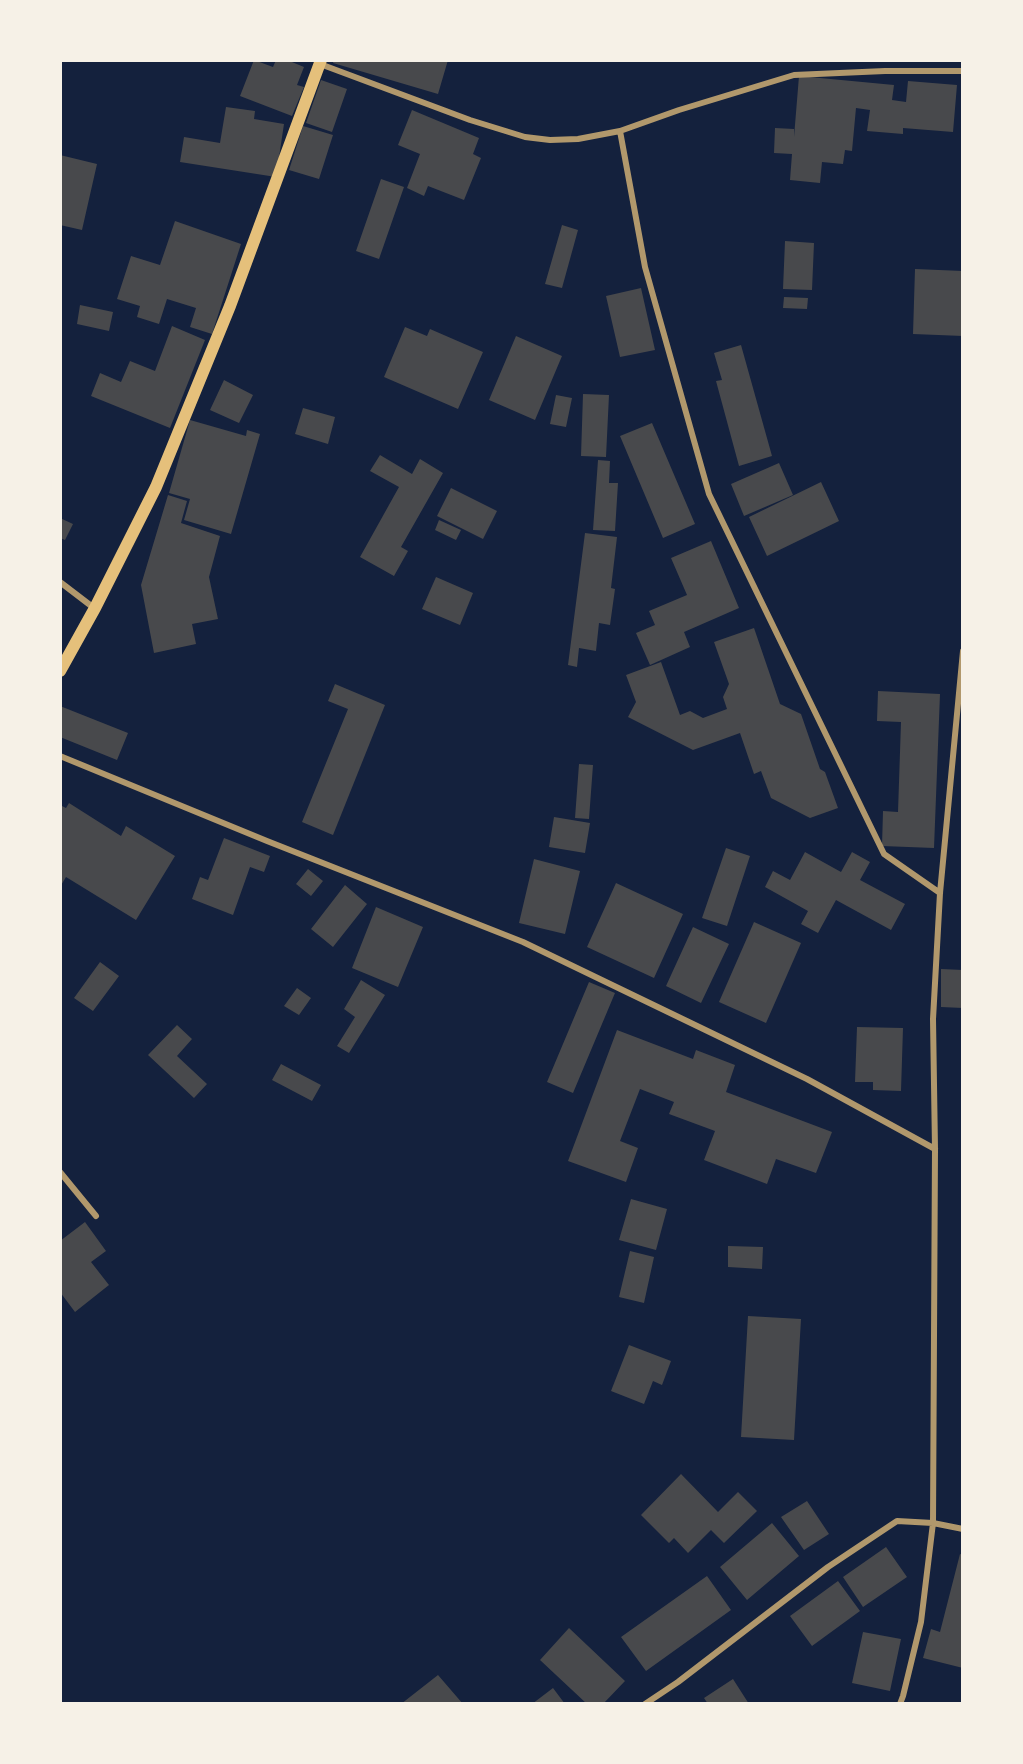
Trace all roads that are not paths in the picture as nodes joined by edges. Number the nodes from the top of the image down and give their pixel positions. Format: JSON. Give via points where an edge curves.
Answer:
{"nodes":[{"id":1,"x":320,"y":62,"type":"edge"},
{"id":2,"x":963,"y":71,"type":"edge"},
{"id":3,"x":620,"y":131,"type":"junction"},
{"id":4,"x":60,"y":582,"type":"edge"},
{"id":5,"x":95,"y":608,"type":"junction"},
{"id":6,"x":963,"y":651,"type":"edge"},
{"id":7,"x":60,"y":671,"type":"edge"},
{"id":8,"x":60,"y":756,"type":"edge"},
{"id":9,"x":940,"y":893,"type":"junction"},
{"id":10,"x":935,"y":1149,"type":"junction"},
{"id":11,"x":60,"y":1172,"type":"edge"},
{"id":12,"x":96,"y":1216,"type":"dead end"},
{"id":13,"x":933,"y":1523,"type":"junction"},
{"id":14,"x":963,"y":1529,"type":"edge"},
{"id":15,"x":645,"y":1704,"type":"edge"},
{"id":16,"x":900,"y":1704,"type":"edge"}],
"edges":[{"from":1,"to":3,"type":"street","via":[[470,120],[525,136],[578,139]]},
{"from":1,"to":5,"type":"main road","via":[[230,306],[156,487]]},
{"from":2,"to":3,"type":"street","via":[[794,75]]},
{"from":3,"to":9,"type":"street","via":[[645,267],[709,494],[884,854]]},
{"from":4,"to":5,"type":"street"},
{"from":5,"to":7,"type":"main road"},
{"from":6,"to":9,"type":"street"},
{"from":8,"to":10,"type":"street","via":[[523,942],[807,1079]]},
{"from":9,"to":10,"type":"street","via":[[933,1019]]},
{"from":10,"to":13,"type":"street"},
{"from":11,"to":12,"type":"street"},
{"from":13,"to":14,"type":"street"},
{"from":13,"to":15,"type":"street","via":[[897,1521],[828,1567]]},
{"from":13,"to":16,"type":"street","via":[[921,1622]]}]}
